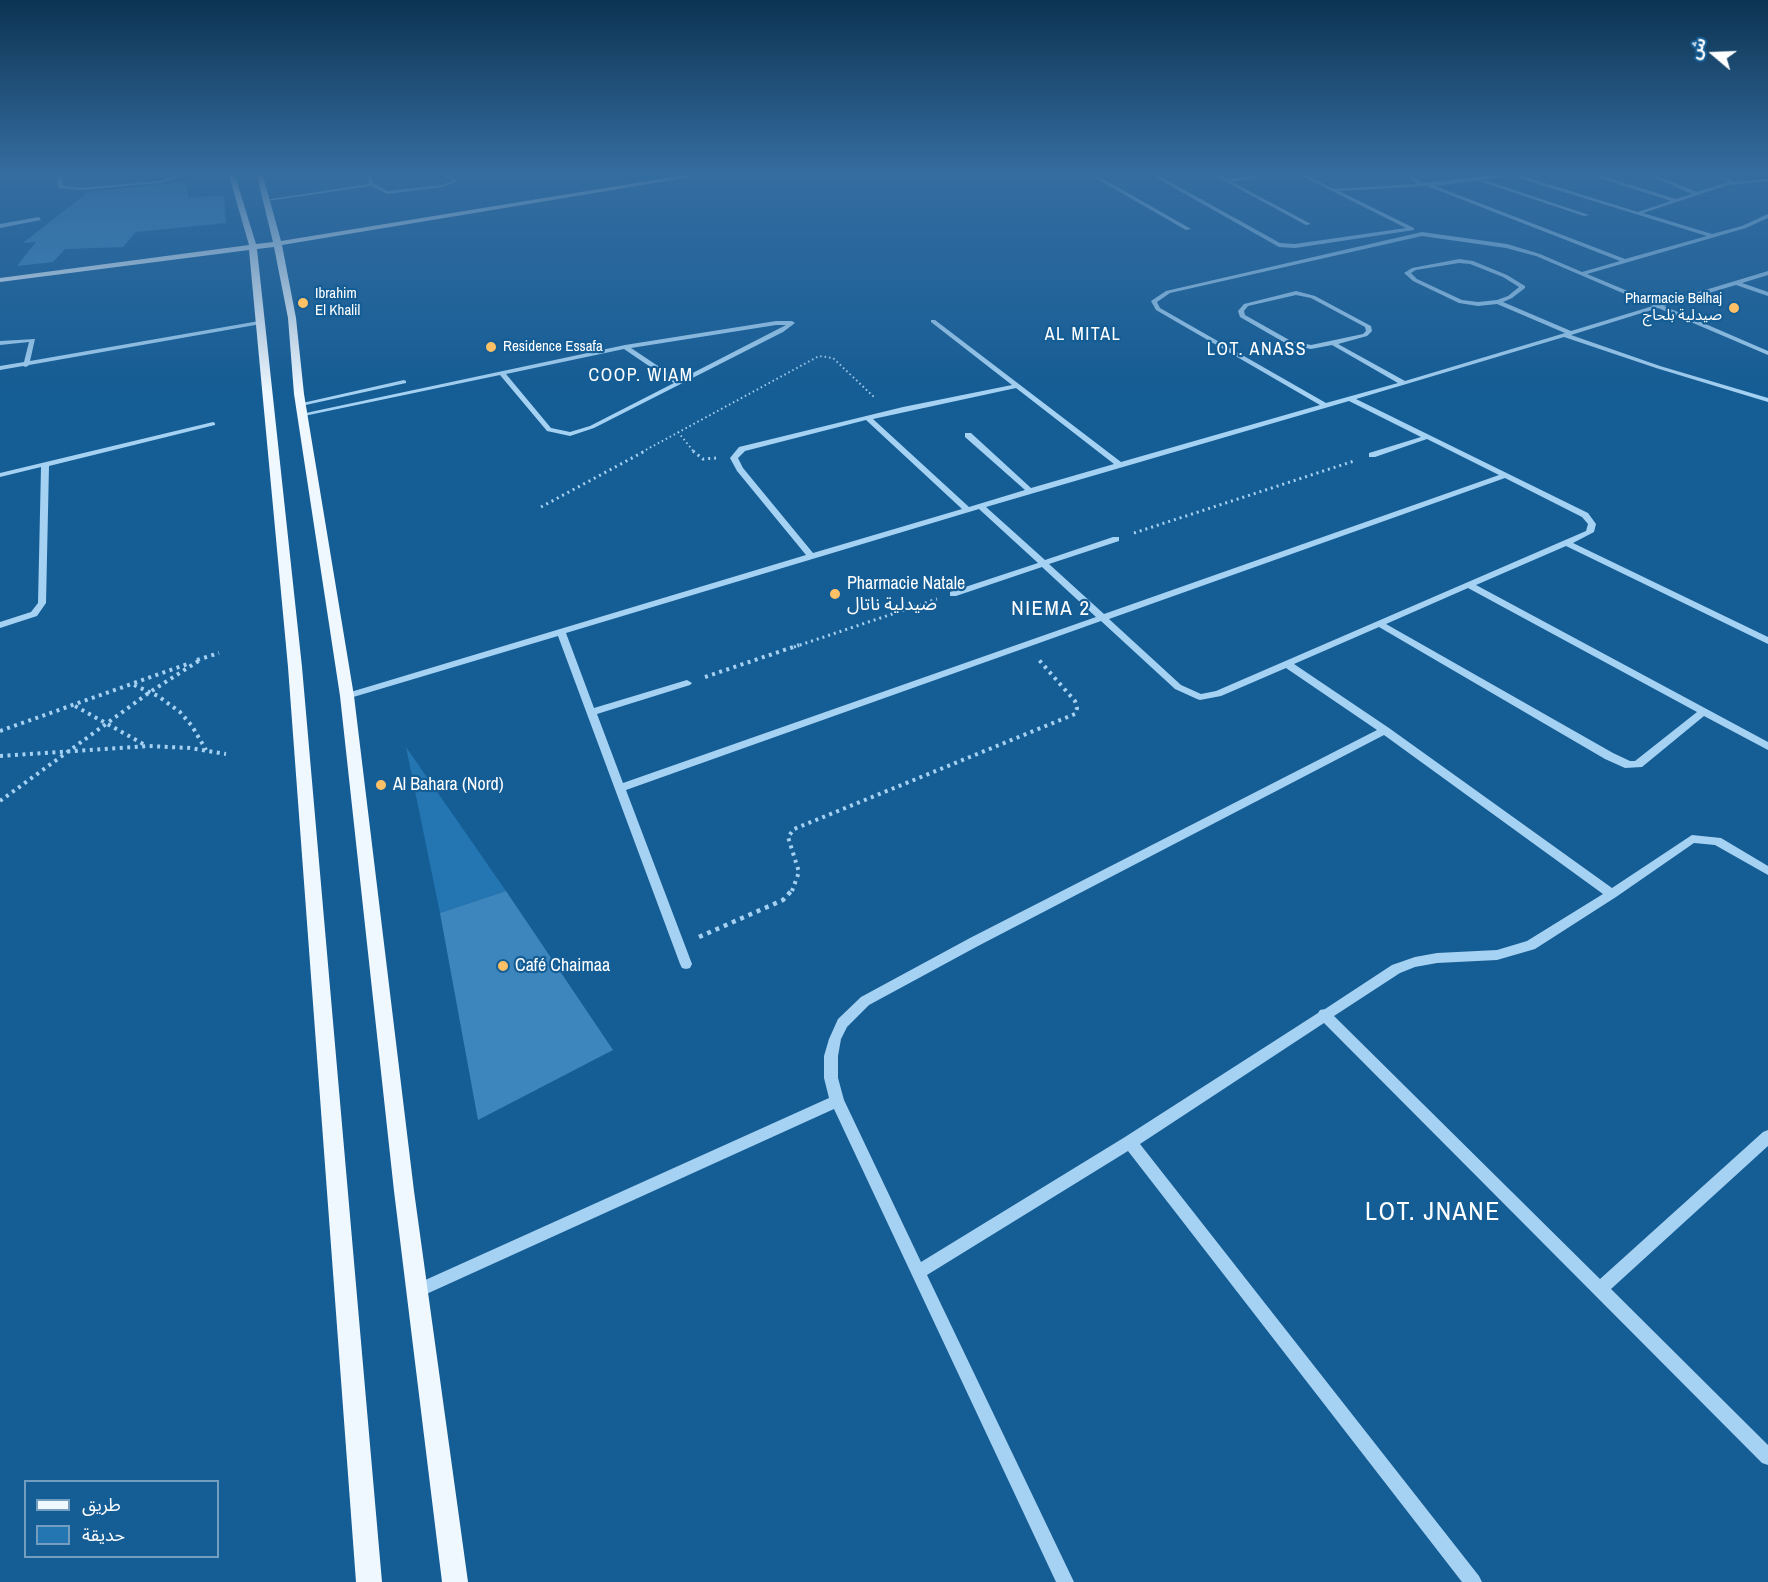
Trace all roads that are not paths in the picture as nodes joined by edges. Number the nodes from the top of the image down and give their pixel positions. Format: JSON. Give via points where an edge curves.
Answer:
{"nodes":[{"id":1,"x":227,"y":246,"type":"edge"},
{"id":2,"x":233,"y":246,"type":"edge"},
{"id":3,"x":252,"y":246,"type":"edge"},
{"id":4,"x":277,"y":246,"type":"edge"},
{"id":5,"x":1370,"y":246,"type":"edge"},
{"id":6,"x":1506,"y":246,"type":"edge"},
{"id":7,"x":1585,"y":246,"type":"edge"},
{"id":8,"x":1678,"y":246,"type":"edge"},
{"id":9,"x":1625,"y":261,"type":"junction"},
{"id":10,"x":0,"y":272,"type":"edge"},
{"id":11,"x":1583,"y":273,"type":"junction"},
{"id":12,"x":1768,"y":273,"type":"edge"},
{"id":13,"x":0,"y":280,"type":"edge"},
{"id":14,"x":1737,"y":283,"type":"junction"},
{"id":15,"x":1768,"y":294,"type":"edge"},
{"id":16,"x":1498,"y":302,"type":"junction"},
{"id":17,"x":1657,"y":306,"type":"junction"},
{"id":18,"x":933,"y":321,"type":"dead end"},
{"id":19,"x":259,"y":323,"type":"junction"},
{"id":20,"x":1568,"y":334,"type":"junction"},
{"id":21,"x":0,"y":343,"type":"edge"},
{"id":22,"x":1333,"y":343,"type":"junction"},
{"id":23,"x":625,"y":347,"type":"junction"},
{"id":24,"x":1768,"y":353,"type":"edge"},
{"id":25,"x":26,"y":365,"type":"junction"},
{"id":26,"x":0,"y":368,"type":"edge"},
{"id":27,"x":503,"y":374,"type":"junction"},
{"id":28,"x":404,"y":382,"type":"dead end"},
{"id":29,"x":677,"y":382,"type":"junction"},
{"id":30,"x":1404,"y":384,"type":"junction"},
{"id":31,"x":1015,"y":386,"type":"junction"},
{"id":32,"x":1349,"y":398,"type":"junction"},
{"id":33,"x":1768,"y":400,"type":"edge"},
{"id":34,"x":1324,"y":405,"type":"junction"},
{"id":35,"x":302,"y":409,"type":"junction"},
{"id":36,"x":868,"y":418,"type":"junction"},
{"id":37,"x":213,"y":424,"type":"dead end"},
{"id":38,"x":968,"y":435,"type":"dead end"},
{"id":39,"x":1427,"y":437,"type":"junction"},
{"id":40,"x":1372,"y":455,"type":"road end"},
{"id":41,"x":45,"y":464,"type":"junction"},
{"id":42,"x":1120,"y":465,"type":"junction"},
{"id":43,"x":0,"y":475,"type":"edge"},
{"id":44,"x":1506,"y":476,"type":"junction"},
{"id":45,"x":1030,"y":491,"type":"junction"},
{"id":46,"x":981,"y":506,"type":"junction"},
{"id":47,"x":967,"y":509,"type":"junction"},
{"id":48,"x":1116,"y":539,"type":"road end"},
{"id":49,"x":1567,"y":543,"type":"junction"},
{"id":50,"x":812,"y":557,"type":"junction"},
{"id":51,"x":1043,"y":563,"type":"junction"},
{"id":52,"x":1469,"y":585,"type":"junction"},
{"id":53,"x":953,"y":594,"type":"road end"},
{"id":54,"x":1104,"y":619,"type":"junction"},
{"id":55,"x":1379,"y":624,"type":"junction"},
{"id":56,"x":0,"y":625,"type":"edge"},
{"id":57,"x":561,"y":632,"type":"junction"},
{"id":58,"x":1768,"y":641,"type":"edge"},
{"id":59,"x":1287,"y":664,"type":"junction"},
{"id":60,"x":687,"y":683,"type":"road end"},
{"id":61,"x":347,"y":696,"type":"junction"},
{"id":62,"x":1704,"y":711,"type":"junction"},
{"id":63,"x":591,"y":712,"type":"junction"},
{"id":64,"x":1385,"y":730,"type":"junction"},
{"id":65,"x":1768,"y":746,"type":"edge"},
{"id":66,"x":621,"y":788,"type":"junction"},
{"id":67,"x":1768,"y":871,"type":"edge"},
{"id":68,"x":1612,"y":894,"type":"junction"},
{"id":69,"x":686,"y":964,"type":"dead end"},
{"id":70,"x":1324,"y":1014,"type":"junction"},
{"id":71,"x":837,"y":1101,"type":"junction"},
{"id":72,"x":1768,"y":1137,"type":"edge"},
{"id":73,"x":1130,"y":1142,"type":"junction"},
{"id":74,"x":918,"y":1272,"type":"junction"},
{"id":75,"x":1600,"y":1289,"type":"junction"},
{"id":76,"x":417,"y":1291,"type":"junction"},
{"id":77,"x":1768,"y":1457,"type":"edge"},
{"id":78,"x":369,"y":1582,"type":"edge"},
{"id":79,"x":455,"y":1582,"type":"edge"},
{"id":80,"x":1065,"y":1582,"type":"edge"},
{"id":81,"x":1473,"y":1582,"type":"edge"}],
"edges":[{"from":1,"to":10,"type":"main road"},
{"from":2,"to":13,"type":"main road"},
{"from":3,"to":19,"type":"main road"},
{"from":4,"to":35,"type":"main road","via":[[292,318]]},
{"from":5,"to":34,"type":"street","via":[[1168,292],[1154,301],[1158,309]]},
{"from":6,"to":11,"type":"street"},
{"from":7,"to":9,"type":"street"},
{"from":8,"to":9,"type":"street"},
{"from":9,"to":11,"type":"street"},
{"from":11,"to":17,"type":"street"},
{"from":12,"to":14,"type":"street"},
{"from":14,"to":15,"type":"street"},
{"from":14,"to":17,"type":"street"},
{"from":16,"to":16,"type":"street","via":[[1523,287],[1471,262],[1438,264],[1407,273],[1461,302]]},
{"from":16,"to":20,"type":"street"},
{"from":17,"to":20,"type":"street"},
{"from":17,"to":24,"type":"street"},
{"from":18,"to":31,"type":"street"},
{"from":19,"to":25,"type":"street"},
{"from":19,"to":78,"type":"main road","via":[[295,667]]},
{"from":20,"to":30,"type":"street"},
{"from":20,"to":33,"type":"street","via":[[1658,367]]},
{"from":21,"to":25,"type":"street","via":[[33,340]]},
{"from":22,"to":22,"type":"street","via":[[1365,335],[1368,326],[1312,297],[1296,293],[1246,305],[1241,311],[1242,316],[1289,344],[1311,347]]},
{"from":22,"to":30,"type":"street"},
{"from":23,"to":27,"type":"street"},
{"from":23,"to":29,"type":"street"},
{"from":23,"to":29,"type":"street","via":[[792,323]]},
{"from":25,"to":26,"type":"street"},
{"from":27,"to":29,"type":"street","via":[[549,430],[561,434],[592,427]]},
{"from":27,"to":35,"type":"street"},
{"from":28,"to":35,"type":"street"},
{"from":30,"to":32,"type":"street"},
{"from":31,"to":36,"type":"street"},
{"from":31,"to":42,"type":"street"},
{"from":32,"to":34,"type":"street"},
{"from":32,"to":39,"type":"street"},
{"from":34,"to":42,"type":"street"},
{"from":35,"to":61,"type":"main road"},
{"from":36,"to":47,"type":"street"},
{"from":36,"to":50,"type":"street","via":[[751,446],[734,458]]},
{"from":37,"to":41,"type":"street"},
{"from":38,"to":45,"type":"street"},
{"from":39,"to":40,"type":"street"},
{"from":39,"to":44,"type":"street"},
{"from":41,"to":43,"type":"street"},
{"from":41,"to":56,"type":"street","via":[[42,603],[34,614]]},
{"from":42,"to":45,"type":"street"},
{"from":44,"to":49,"type":"street","via":[[1586,515],[1592,524],[1590,532]]},
{"from":44,"to":54,"type":"street"},
{"from":45,"to":46,"type":"street"},
{"from":46,"to":47,"type":"street"},
{"from":46,"to":51,"type":"street"},
{"from":47,"to":50,"type":"street"},
{"from":48,"to":51,"type":"street"},
{"from":49,"to":52,"type":"street"},
{"from":49,"to":58,"type":"street"},
{"from":50,"to":57,"type":"street"},
{"from":51,"to":53,"type":"street"},
{"from":51,"to":54,"type":"street"},
{"from":52,"to":55,"type":"street"},
{"from":52,"to":62,"type":"street"},
{"from":54,"to":59,"type":"street","via":[[1178,687],[1192,695],[1213,696]]},
{"from":54,"to":66,"type":"street"},
{"from":55,"to":59,"type":"street"},
{"from":55,"to":62,"type":"street","via":[[1629,765],[1638,764]]},
{"from":57,"to":61,"type":"street"},
{"from":57,"to":63,"type":"street"},
{"from":59,"to":64,"type":"street"},
{"from":60,"to":63,"type":"street"},
{"from":61,"to":76,"type":"main road"},
{"from":62,"to":65,"type":"street"},
{"from":63,"to":66,"type":"street"},
{"from":64,"to":68,"type":"street"},
{"from":64,"to":71,"type":"street","via":[[866,1001],[842,1023],[835,1039],[831,1078]]},
{"from":66,"to":69,"type":"street"},
{"from":67,"to":68,"type":"street","via":[[1726,844],[1699,838],[1686,842]]},
{"from":68,"to":70,"type":"street","via":[[1531,945],[1497,956],[1415,962],[1396,969]]},
{"from":70,"to":73,"type":"street"},
{"from":70,"to":75,"type":"street"},
{"from":71,"to":74,"type":"street"},
{"from":71,"to":76,"type":"street"},
{"from":72,"to":75,"type":"street"},
{"from":73,"to":74,"type":"street"},
{"from":73,"to":81,"type":"street"},
{"from":74,"to":80,"type":"street"},
{"from":75,"to":77,"type":"street"},
{"from":76,"to":79,"type":"main road"}]}
